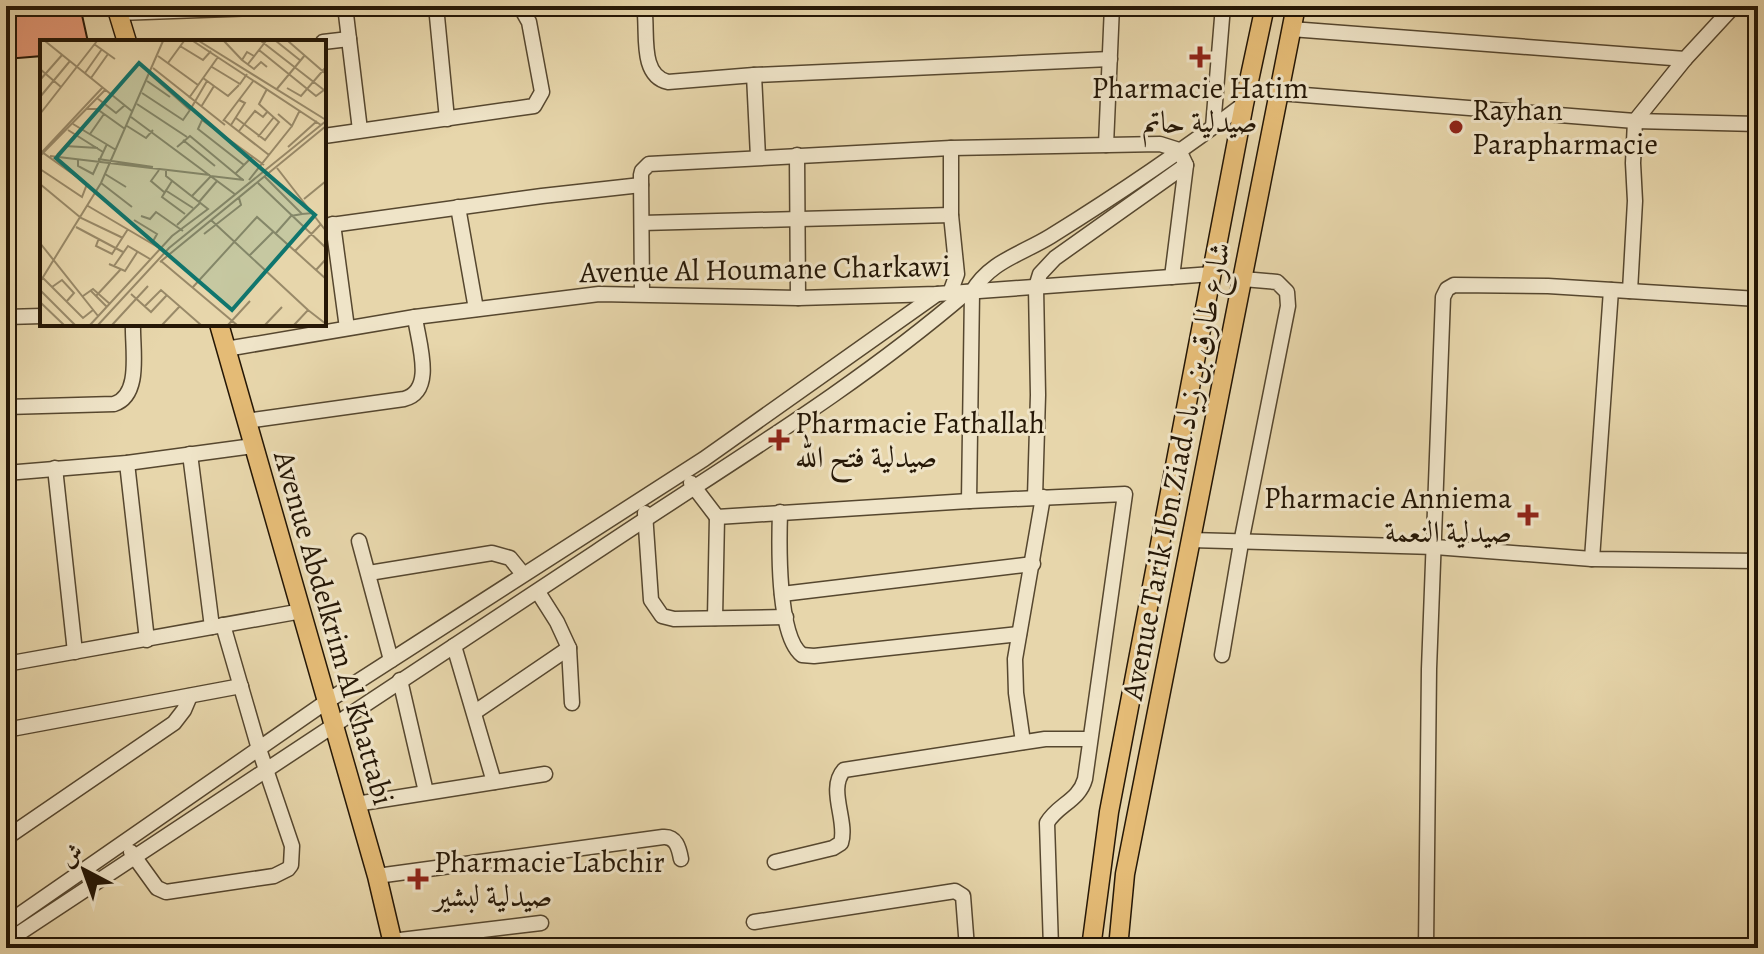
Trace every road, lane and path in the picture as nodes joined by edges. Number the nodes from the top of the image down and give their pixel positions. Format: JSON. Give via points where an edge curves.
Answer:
{"nodes":[{"id":1,"x":314,"y":6,"type":"edge"},
{"id":2,"x":345,"y":6,"type":"edge"},
{"id":3,"x":436,"y":6,"type":"edge"},
{"id":4,"x":648,"y":6,"type":"edge"},
{"id":5,"x":1112,"y":6,"type":"edge"},
{"id":6,"x":1223,"y":6,"type":"edge"},
{"id":7,"x":1265,"y":6,"type":"edge"},
{"id":8,"x":1296,"y":6,"type":"edge"},
{"id":9,"x":1734,"y":6,"type":"edge"},
{"id":10,"x":117,"y":9,"type":"edge"},
{"id":11,"x":524,"y":9,"type":"edge"},
{"id":12,"x":1291,"y":29,"type":"junction"},
{"id":13,"x":349,"y":39,"type":"junction"},
{"id":14,"x":126,"y":40,"type":"edge"},
{"id":15,"x":326,"y":42,"type":"edge"},
{"id":16,"x":1110,"y":59,"type":"junction"},
{"id":17,"x":1685,"y":59,"type":"junction"},
{"id":18,"x":754,"y":75,"type":"junction"},
{"id":19,"x":1279,"y":93,"type":"junction"},
{"id":20,"x":1244,"y":104,"type":"junction"},
{"id":21,"x":447,"y":119,"type":"junction"},
{"id":22,"x":1635,"y":121,"type":"junction"},
{"id":23,"x":1758,"y":124,"type":"edge"},
{"id":24,"x":1213,"y":127,"type":"junction"},
{"id":25,"x":360,"y":130,"type":"junction"},
{"id":26,"x":326,"y":136,"type":"edge"},
{"id":27,"x":1106,"y":145,"type":"junction"},
{"id":28,"x":951,"y":148,"type":"junction"},
{"id":29,"x":1179,"y":150,"type":"junction"},
{"id":30,"x":797,"y":155,"type":"junction"},
{"id":31,"x":758,"y":157,"type":"junction"},
{"id":32,"x":1186,"y":165,"type":"junction"},
{"id":33,"x":641,"y":185,"type":"junction"},
{"id":34,"x":458,"y":207,"type":"junction"},
{"id":35,"x":951,"y":215,"type":"junction"},
{"id":36,"x":799,"y":218,"type":"junction"},
{"id":37,"x":642,"y":223,"type":"junction"},
{"id":38,"x":329,"y":225,"type":"edge"},
{"id":39,"x":1212,"y":275,"type":"junction"},
{"id":40,"x":1172,"y":277,"type":"junction"},
{"id":41,"x":1242,"y":279,"type":"junction"},
{"id":42,"x":1036,"y":287,"type":"junction"},
{"id":43,"x":1611,"y":290,"type":"junction"},
{"id":44,"x":1630,"y":291,"type":"junction"},
{"id":45,"x":970,"y":292,"type":"junction"},
{"id":46,"x":642,"y":293,"type":"junction"},
{"id":47,"x":944,"y":294,"type":"junction"},
{"id":48,"x":798,"y":298,"type":"junction"},
{"id":49,"x":1758,"y":299,"type":"edge"},
{"id":50,"x":476,"y":309,"type":"junction"},
{"id":51,"x":40,"y":316,"type":"edge"},
{"id":52,"x":6,"y":317,"type":"edge"},
{"id":53,"x":415,"y":317,"type":"junction"},
{"id":54,"x":133,"y":326,"type":"edge"},
{"id":55,"x":220,"y":326,"type":"edge"},
{"id":56,"x":347,"y":328,"type":"junction"},
{"id":57,"x":226,"y":349,"type":"junction"},
{"id":58,"x":6,"y":407,"type":"edge"},
{"id":59,"x":246,"y":421,"type":"junction"},
{"id":60,"x":253,"y":446,"type":"junction"},
{"id":61,"x":190,"y":454,"type":"junction"},
{"id":62,"x":127,"y":463,"type":"junction"},
{"id":63,"x":55,"y":468,"type":"junction"},
{"id":64,"x":682,"y":472,"type":"junction"},
{"id":65,"x":6,"y":473,"type":"edge"},
{"id":66,"x":694,"y":488,"type":"junction"},
{"id":67,"x":643,"y":497,"type":"junction"},
{"id":68,"x":1039,"y":497,"type":"junction"},
{"id":69,"x":969,"y":501,"type":"junction"},
{"id":70,"x":780,"y":512,"type":"junction"},
{"id":71,"x":717,"y":517,"type":"junction"},
{"id":72,"x":645,"y":519,"type":"junction"},
{"id":73,"x":1191,"y":540,"type":"junction"},
{"id":74,"x":359,"y":541,"type":"dead end"},
{"id":75,"x":1241,"y":543,"type":"junction"},
{"id":76,"x":1435,"y":547,"type":"junction"},
{"id":77,"x":1592,"y":559,"type":"junction"},
{"id":78,"x":1758,"y":561,"type":"edge"},
{"id":79,"x":1033,"y":564,"type":"junction"},
{"id":80,"x":369,"y":573,"type":"junction"},
{"id":81,"x":523,"y":574,"type":"junction"},
{"id":82,"x":538,"y":592,"type":"junction"},
{"id":83,"x":782,"y":594,"type":"junction"},
{"id":84,"x":302,"y":611,"type":"junction"},
{"id":85,"x":786,"y":617,"type":"junction"},
{"id":86,"x":715,"y":618,"type":"junction"},
{"id":87,"x":217,"y":626,"type":"junction"},
{"id":88,"x":1019,"y":634,"type":"junction"},
{"id":89,"x":147,"y":640,"type":"junction"},
{"id":90,"x":454,"y":646,"type":"junction"},
{"id":91,"x":569,"y":648,"type":"junction"},
{"id":92,"x":75,"y":652,"type":"junction"},
{"id":93,"x":1222,"y":655,"type":"dead end"},
{"id":94,"x":391,"y":660,"type":"junction"},
{"id":95,"x":6,"y":664,"type":"edge"},
{"id":96,"x":400,"y":680,"type":"junction"},
{"id":97,"x":241,"y":686,"type":"junction"},
{"id":98,"x":190,"y":696,"type":"junction"},
{"id":99,"x":326,"y":702,"type":"junction"},
{"id":100,"x":572,"y":703,"type":"dead end"},
{"id":101,"x":475,"y":712,"type":"junction"},
{"id":102,"x":332,"y":725,"type":"junction"},
{"id":103,"x":6,"y":730,"type":"edge"},
{"id":104,"x":1090,"y":739,"type":"junction"},
{"id":105,"x":1023,"y":742,"type":"junction"},
{"id":106,"x":259,"y":749,"type":"junction"},
{"id":107,"x":266,"y":769,"type":"junction"},
{"id":108,"x":545,"y":774,"type":"dead end"},
{"id":109,"x":494,"y":782,"type":"junction"},
{"id":110,"x":426,"y":792,"type":"junction"},
{"id":111,"x":356,"y":804,"type":"junction"},
{"id":112,"x":6,"y":838,"type":"edge"},
{"id":113,"x":126,"y":841,"type":"junction"},
{"id":114,"x":134,"y":857,"type":"junction"},
{"id":115,"x":681,"y":859,"type":"dead end"},
{"id":116,"x":775,"y":862,"type":"dead end"},
{"id":117,"x":377,"y":876,"type":"junction"},
{"id":118,"x":754,"y":922,"type":"dead end"},
{"id":119,"x":541,"y":923,"type":"dead end"},
{"id":120,"x":6,"y":924,"type":"edge"},
{"id":121,"x":6,"y":942,"type":"edge"},
{"id":122,"x":393,"y":944,"type":"edge"},
{"id":123,"x":967,"y":948,"type":"edge"},
{"id":124,"x":1051,"y":948,"type":"edge"},
{"id":125,"x":1091,"y":948,"type":"edge"},
{"id":126,"x":1118,"y":948,"type":"edge"},
{"id":127,"x":1426,"y":948,"type":"edge"}],
"edges":[{"from":1,"to":10,"type":"street"},
{"from":2,"to":13,"type":"street"},
{"from":3,"to":21,"type":"street"},
{"from":4,"to":18,"type":"street","via":[[649,61],[661,80]]},
{"from":5,"to":16,"type":"street"},
{"from":6,"to":24,"type":"street"},
{"from":7,"to":20,"type":"main road","name":"Avenue Tarik Ibn Ziad شارع طارق بن زياد"},
{"from":8,"to":12,"type":"main road","name":"Avenue Tarik Ibn Ziad شارع طارق بن زياد"},
{"from":9,"to":17,"type":"street"},
{"from":10,"to":14,"type":"main road"},
{"from":11,"to":21,"type":"street","via":[[542,92],[538,103]]},
{"from":12,"to":17,"type":"street"},
{"from":12,"to":19,"type":"main road","name":"Avenue Tarik Ibn Ziad شارع طارق بن زياد"},
{"from":13,"to":15,"type":"street"},
{"from":13,"to":25,"type":"street"},
{"from":16,"to":18,"type":"street"},
{"from":16,"to":27,"type":"street"},
{"from":17,"to":22,"type":"street"},
{"from":18,"to":31,"type":"street"},
{"from":19,"to":22,"type":"street"},
{"from":19,"to":41,"type":"main road","name":"Avenue Tarik Ibn Ziad شارع طارق بن زياد"},
{"from":20,"to":24,"type":"street"},
{"from":20,"to":39,"type":"main road","name":"Avenue Tarik Ibn Ziad شارع طارق بن زياد"},
{"from":21,"to":25,"type":"street"},
{"from":22,"to":23,"type":"street"},
{"from":22,"to":44,"type":"street"},
{"from":24,"to":29,"type":"street"},
{"from":25,"to":26,"type":"street"},
{"from":27,"to":28,"type":"street"},
{"from":27,"to":29,"type":"street","via":[[1160,144]]},
{"from":28,"to":30,"type":"street"},
{"from":28,"to":35,"type":"street"},
{"from":29,"to":32,"type":"street"},
{"from":29,"to":45,"type":"street","via":[[1048,238],[994,266]]},
{"from":30,"to":31,"type":"street"},
{"from":30,"to":36,"type":"street"},
{"from":31,"to":33,"type":"street","via":[[655,163],[642,171]]},
{"from":32,"to":40,"type":"street"},
{"from":32,"to":42,"type":"street","via":[[1055,258]]},
{"from":33,"to":34,"type":"street"},
{"from":33,"to":37,"type":"street"},
{"from":34,"to":38,"type":"street"},
{"from":34,"to":50,"type":"street"},
{"from":35,"to":36,"type":"street"},
{"from":35,"to":47,"type":"street","via":[[957,274]]},
{"from":36,"to":37,"type":"street"},
{"from":36,"to":48,"type":"street"},
{"from":37,"to":46,"type":"street"},
{"from":38,"to":56,"type":"street"},
{"from":39,"to":40,"type":"street","name":"Avenue Al Houmane Charkawi"},
{"from":39,"to":41,"type":"main road","via":[[1220,298]]},
{"from":39,"to":41,"type":"main road","via":[[1232,255]]},
{"from":39,"to":125,"type":"main road","name":"Avenue Tarik Ibn Ziad شارع طارق بن زياد","via":[[1107,825]]},
{"from":40,"to":42,"type":"street","name":"Avenue Al Houmane Charkawi"},
{"from":41,"to":73,"type":"main road","name":"Avenue Tarik Ibn Ziad شارع طارق بن زياد"},
{"from":41,"to":75,"type":"street","via":[[1277,282],[1289,299]]},
{"from":42,"to":45,"type":"street","name":"Avenue Al Houmane Charkawi"},
{"from":42,"to":68,"type":"street"},
{"from":43,"to":44,"type":"street"},
{"from":43,"to":76,"type":"street","via":[[1454,285],[1447,289]]},
{"from":43,"to":77,"type":"street"},
{"from":44,"to":49,"type":"street"},
{"from":45,"to":47,"type":"street","name":"Avenue Al Houmane Charkawi"},
{"from":45,"to":66,"type":"street","via":[[812,410]]},
{"from":45,"to":69,"type":"street"},
{"from":46,"to":48,"type":"street","name":"Avenue Al Houmane Charkawi"},
{"from":46,"to":50,"type":"street","name":"Avenue Al Houmane Charkawi"},
{"from":47,"to":48,"type":"street","name":"Avenue Al Houmane Charkawi"},
{"from":47,"to":64,"type":"street"},
{"from":50,"to":53,"type":"street","name":"Avenue Al Houmane Charkawi"},
{"from":51,"to":52,"type":"street"},
{"from":53,"to":56,"type":"street","name":"Avenue Al Houmane Charkawi"},
{"from":53,"to":59,"type":"street","via":[[423,378],[415,395]]},
{"from":54,"to":58,"type":"street","via":[[131,387],[123,401]]},
{"from":55,"to":57,"type":"main road","name":"Avenue Abdelkrim Al Khattabi"},
{"from":56,"to":57,"type":"street","name":"Avenue Al Houmane Charkawi"},
{"from":57,"to":59,"type":"main road","name":"Avenue Abdelkrim Al Khattabi"},
{"from":59,"to":60,"type":"main road","name":"Avenue Abdelkrim Al Khattabi"},
{"from":60,"to":61,"type":"street"},
{"from":60,"to":84,"type":"main road","name":"Avenue Abdelkrim Al Khattabi"},
{"from":61,"to":62,"type":"street"},
{"from":61,"to":87,"type":"street"},
{"from":62,"to":63,"type":"street"},
{"from":62,"to":89,"type":"street"},
{"from":63,"to":65,"type":"street"},
{"from":63,"to":92,"type":"street"},
{"from":64,"to":66,"type":"street"},
{"from":64,"to":67,"type":"street"},
{"from":66,"to":71,"type":"street"},
{"from":66,"to":72,"type":"street"},
{"from":67,"to":72,"type":"street"},
{"from":67,"to":81,"type":"street"},
{"from":68,"to":69,"type":"street"},
{"from":68,"to":79,"type":"street"},
{"from":68,"to":104,"type":"street","via":[[1125,494]]},
{"from":69,"to":70,"type":"street"},
{"from":70,"to":71,"type":"street"},
{"from":70,"to":83,"type":"street"},
{"from":71,"to":86,"type":"street"},
{"from":72,"to":82,"type":"street"},
{"from":72,"to":86,"type":"street","via":[[651,600],[657,612],[674,619]]},
{"from":73,"to":75,"type":"street"},
{"from":73,"to":126,"type":"main road","name":"Avenue Tarik Ibn Ziad شارع طارق بن زياد","via":[[1125,874]]},
{"from":74,"to":80,"type":"street"},
{"from":75,"to":76,"type":"street"},
{"from":75,"to":93,"type":"street"},
{"from":76,"to":77,"type":"street"},
{"from":76,"to":127,"type":"street"},
{"from":77,"to":78,"type":"street"},
{"from":79,"to":83,"type":"street"},
{"from":79,"to":88,"type":"street"},
{"from":80,"to":81,"type":"street","via":[[492,553],[510,558]]},
{"from":80,"to":94,"type":"street"},
{"from":81,"to":94,"type":"street"},
{"from":82,"to":90,"type":"street"},
{"from":82,"to":91,"type":"street"},
{"from":83,"to":85,"type":"street"},
{"from":84,"to":87,"type":"street"},
{"from":84,"to":99,"type":"main road","name":"Avenue Abdelkrim Al Khattabi"},
{"from":85,"to":86,"type":"street"},
{"from":85,"to":88,"type":"street","via":[[796,651],[808,656]]},
{"from":87,"to":89,"type":"street"},
{"from":87,"to":97,"type":"street"},
{"from":88,"to":105,"type":"street","via":[[1015,659]]},
{"from":89,"to":92,"type":"street"},
{"from":90,"to":96,"type":"street"},
{"from":90,"to":101,"type":"street"},
{"from":91,"to":100,"type":"street"},
{"from":91,"to":101,"type":"street"},
{"from":92,"to":95,"type":"street"},
{"from":94,"to":99,"type":"street"},
{"from":96,"to":102,"type":"street"},
{"from":96,"to":110,"type":"street"},
{"from":97,"to":98,"type":"street"},
{"from":97,"to":106,"type":"street"},
{"from":98,"to":103,"type":"street"},
{"from":98,"to":112,"type":"street","via":[[174,723]]},
{"from":99,"to":102,"type":"main road","name":"Avenue Abdelkrim Al Khattabi"},
{"from":99,"to":106,"type":"street"},
{"from":101,"to":109,"type":"street"},
{"from":102,"to":107,"type":"street"},
{"from":102,"to":111,"type":"main road","name":"Avenue Abdelkrim Al Khattabi"},
{"from":104,"to":105,"type":"street"},
{"from":104,"to":124,"type":"street","via":[[1083,787],[1047,823]]},
{"from":105,"to":116,"type":"street","via":[[844,770],[838,784],[841,843]]},
{"from":106,"to":107,"type":"street"},
{"from":106,"to":113,"type":"street"},
{"from":107,"to":114,"type":"street"},
{"from":107,"to":114,"type":"street","via":[[292,846],[288,869],[274,876],[166,892]]},
{"from":108,"to":109,"type":"street"},
{"from":109,"to":110,"type":"street"},
{"from":110,"to":111,"type":"street"},
{"from":111,"to":117,"type":"main road","name":"Avenue Abdelkrim Al Khattabi"},
{"from":113,"to":114,"type":"street"},
{"from":113,"to":120,"type":"street"},
{"from":114,"to":121,"type":"street"},
{"from":115,"to":117,"type":"street","via":[[675,841],[663,837]]},
{"from":117,"to":122,"type":"main road","name":"Avenue Abdelkrim Al Khattabi"},
{"from":118,"to":123,"type":"street","via":[[955,891],[963,896]]},
{"from":119,"to":122,"type":"street"}]}
